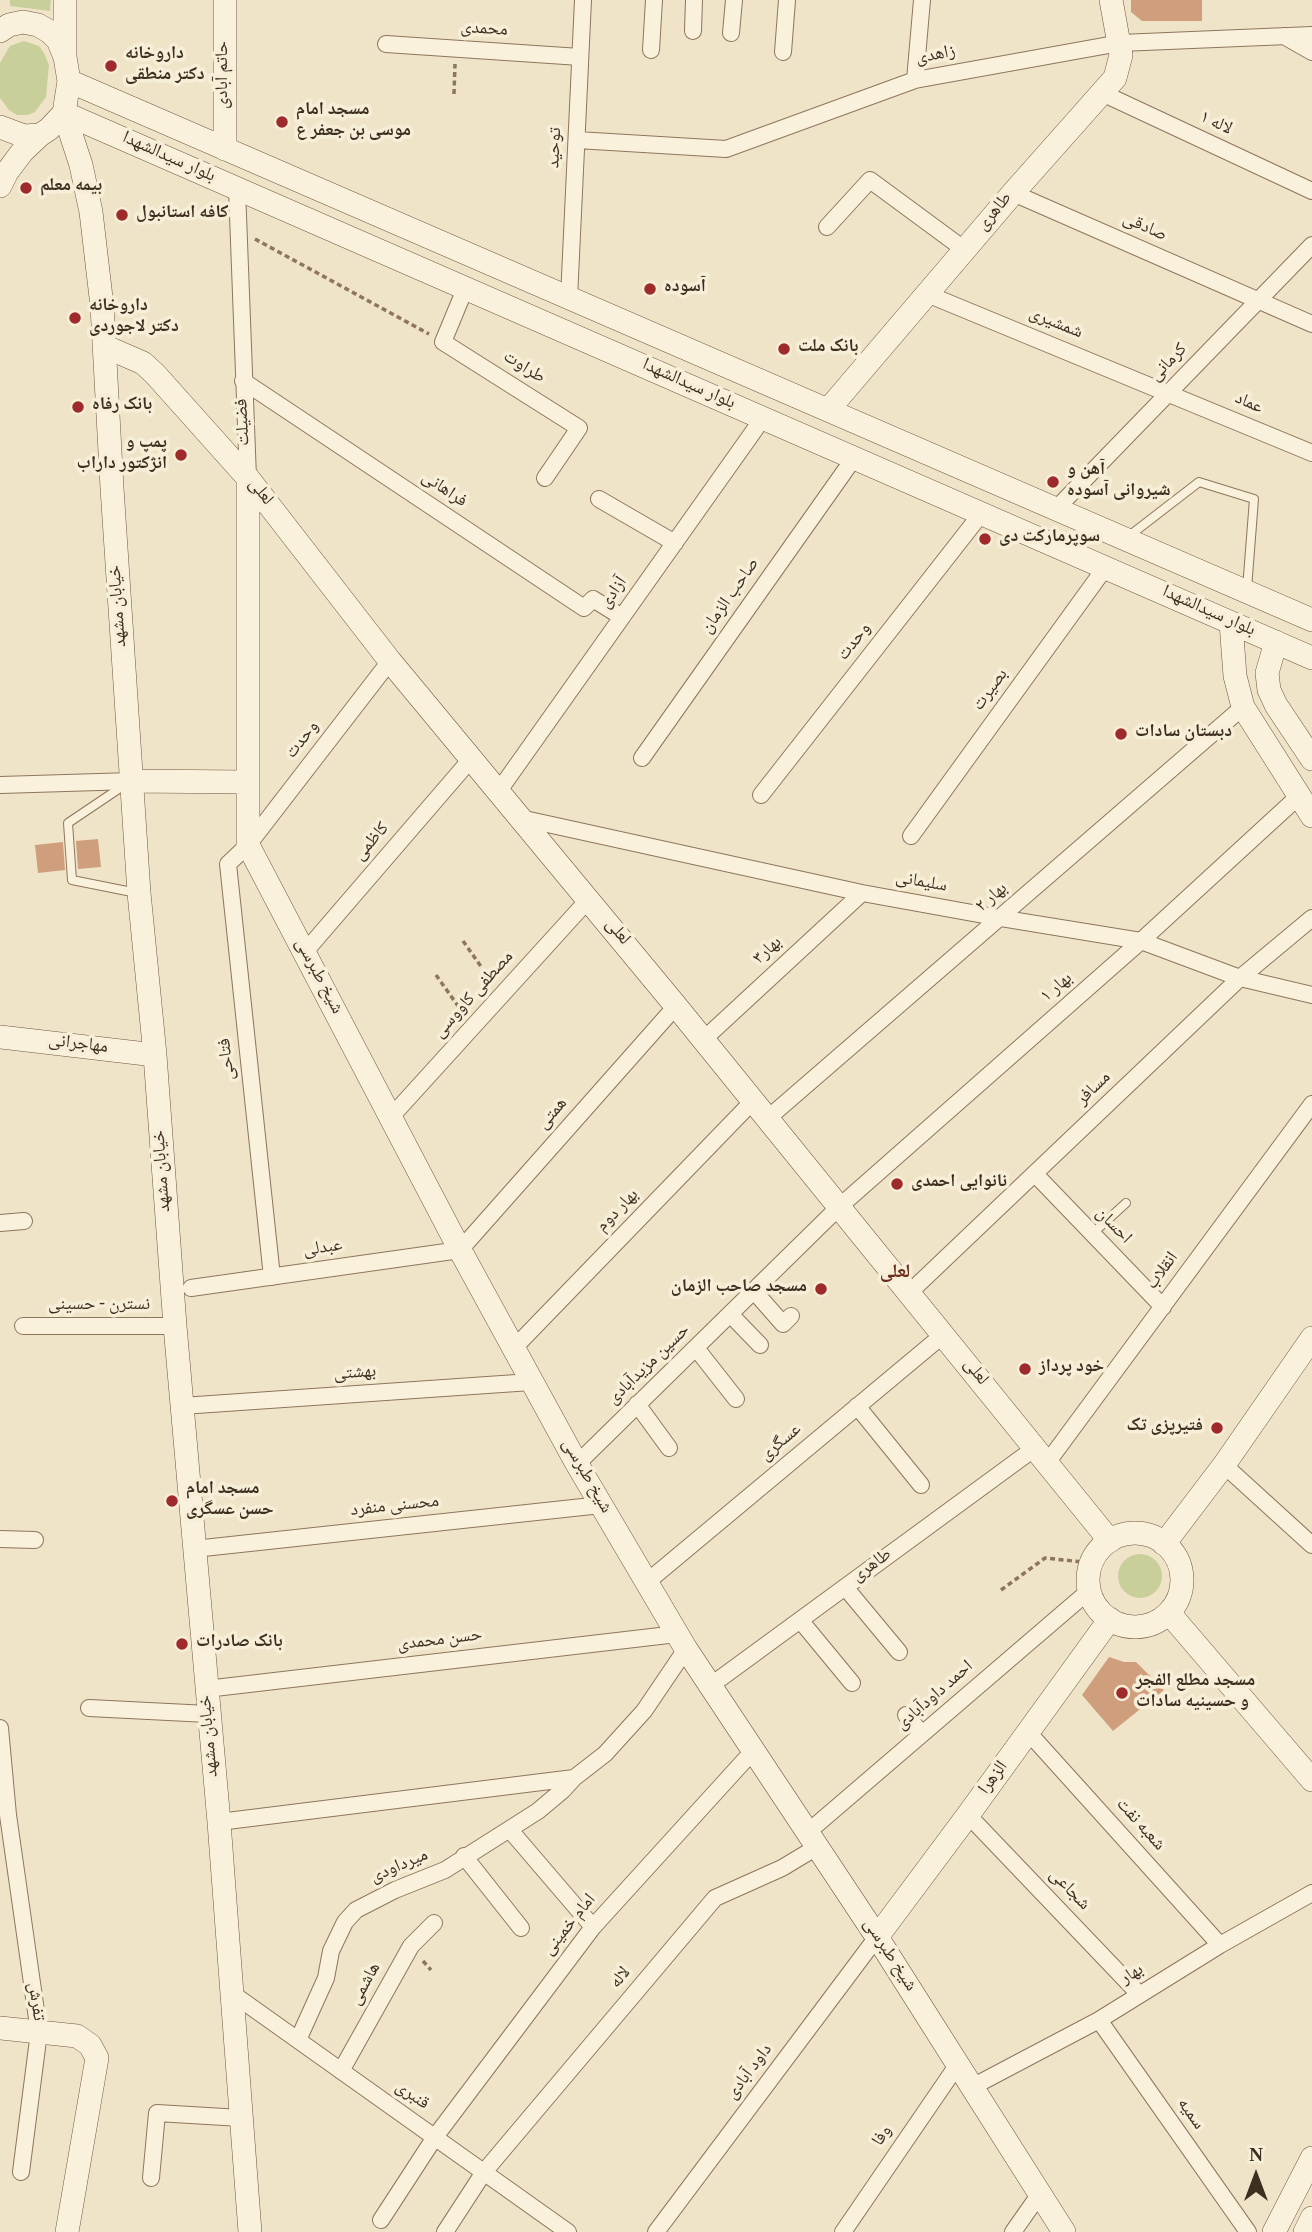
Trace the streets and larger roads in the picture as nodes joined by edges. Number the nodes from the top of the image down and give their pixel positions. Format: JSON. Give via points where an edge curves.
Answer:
{"nodes":[{"id":1,"x":65,"y":0,"type":"edge"},
{"id":2,"x":225,"y":0,"type":"edge"},
{"id":3,"x":583,"y":0,"type":"edge"},
{"id":4,"x":654,"y":0,"type":"edge"},
{"id":5,"x":694,"y":0,"type":"edge"},
{"id":6,"x":734,"y":0,"type":"edge"},
{"id":7,"x":787,"y":0,"type":"edge"},
{"id":8,"x":922,"y":0,"type":"edge"},
{"id":9,"x":1111,"y":0,"type":"edge"},
{"id":10,"x":0,"y":31,"type":"edge"},
{"id":11,"x":693,"y":31,"type":"dead end"},
{"id":12,"x":731,"y":33,"type":"dead end"},
{"id":13,"x":1312,"y":35,"type":"edge"},
{"id":14,"x":1283,"y":36,"type":"junction"},
{"id":15,"x":1120,"y":43,"type":"junction"},
{"id":16,"x":386,"y":44,"type":"dead end"},
{"id":17,"x":651,"y":50,"type":"dead end"},
{"id":18,"x":783,"y":52,"type":"dead end"},
{"id":19,"x":1312,"y":52,"type":"edge"},
{"id":20,"x":65,"y":57,"type":"junction"},
{"id":21,"x":580,"y":57,"type":"junction"},
{"id":22,"x":915,"y":79,"type":"junction"},
{"id":23,"x":69,"y":81,"type":"junction"},
{"id":24,"x":1102,"y":93,"type":"junction"},
{"id":25,"x":64,"y":113,"type":"junction"},
{"id":26,"x":152,"y":117,"type":"junction"},
{"id":27,"x":0,"y":127,"type":"edge"},
{"id":28,"x":40,"y":135,"type":"junction"},
{"id":29,"x":577,"y":140,"type":"junction"},
{"id":30,"x":139,"y":146,"type":"junction"},
{"id":31,"x":225,"y":149,"type":"junction"},
{"id":32,"x":0,"y":186,"type":"edge"},
{"id":33,"x":237,"y":189,"type":"junction"},
{"id":34,"x":1312,"y":191,"type":"edge"},
{"id":35,"x":1013,"y":193,"type":"junction"},
{"id":36,"x":827,"y":228,"type":"dead end"},
{"id":37,"x":1312,"y":245,"type":"edge"},
{"id":38,"x":964,"y":250,"type":"junction"},
{"id":39,"x":465,"y":289,"type":"junction"},
{"id":40,"x":927,"y":294,"type":"junction"},
{"id":41,"x":569,"y":298,"type":"junction"},
{"id":42,"x":1259,"y":300,"type":"junction"},
{"id":43,"x":1312,"y":324,"type":"edge"},
{"id":44,"x":104,"y":346,"type":"junction"},
{"id":45,"x":243,"y":380,"type":"junction"},
{"id":46,"x":1169,"y":393,"type":"junction"},
{"id":47,"x":828,"y":410,"type":"junction"},
{"id":48,"x":763,"y":418,"type":"junction"},
{"id":49,"x":1312,"y":453,"type":"edge"},
{"id":50,"x":854,"y":458,"type":"junction"},
{"id":51,"x":248,"y":478,"type":"junction"},
{"id":52,"x":545,"y":478,"type":"dead end"},
{"id":53,"x":599,"y":499,"type":"dead end"},
{"id":54,"x":1056,"y":509,"type":"junction"},
{"id":55,"x":981,"y":514,"type":"junction"},
{"id":56,"x":1126,"y":539,"type":"junction"},
{"id":57,"x":674,"y":543,"type":"junction"},
{"id":58,"x":1105,"y":568,"type":"junction"},
{"id":59,"x":622,"y":617,"type":"junction"},
{"id":60,"x":1312,"y":620,"type":"edge"},
{"id":61,"x":1231,"y":623,"type":"junction"},
{"id":62,"x":1276,"y":642,"type":"junction"},
{"id":63,"x":1312,"y":658,"type":"edge"},
{"id":64,"x":390,"y":661,"type":"junction"},
{"id":65,"x":1243,"y":707,"type":"junction"},
{"id":66,"x":642,"y":758,"type":"dead end"},
{"id":67,"x":471,"y":759,"type":"junction"},
{"id":68,"x":1312,"y":759,"type":"edge"},
{"id":69,"x":132,"y":780,"type":"junction"},
{"id":70,"x":246,"y":782,"type":"junction"},
{"id":71,"x":0,"y":785,"type":"edge"},
{"id":72,"x":498,"y":792,"type":"junction"},
{"id":73,"x":1305,"y":792,"type":"edge"},
{"id":74,"x":761,"y":795,"type":"dead end"},
{"id":75,"x":1312,"y":816,"type":"edge"},
{"id":76,"x":520,"y":818,"type":"junction"},
{"id":77,"x":911,"y":836,"type":"dead end"},
{"id":78,"x":248,"y":845,"type":"junction"},
{"id":79,"x":862,"y":892,"type":"junction"},
{"id":80,"x":588,"y":901,"type":"junction"},
{"id":81,"x":1000,"y":918,"type":"junction"},
{"id":82,"x":1312,"y":918,"type":"edge"},
{"id":83,"x":1141,"y":941,"type":"junction"},
{"id":84,"x":304,"y":953,"type":"junction"},
{"id":85,"x":1240,"y":978,"type":"junction"},
{"id":86,"x":1312,"y":995,"type":"edge"},
{"id":87,"x":676,"y":1006,"type":"junction"},
{"id":88,"x":0,"y":1037,"type":"edge"},
{"id":89,"x":703,"y":1040,"type":"junction"},
{"id":90,"x":155,"y":1055,"type":"junction"},
{"id":91,"x":1312,"y":1104,"type":"edge"},
{"id":92,"x":760,"y":1110,"type":"junction"},
{"id":93,"x":390,"y":1118,"type":"junction"},
{"id":94,"x":1035,"y":1174,"type":"junction"},
{"id":95,"x":839,"y":1207,"type":"junction"},
{"id":96,"x":24,"y":1221,"type":"dead end"},
{"id":97,"x":0,"y":1223,"type":"edge"},
{"id":98,"x":460,"y":1250,"type":"junction"},
{"id":99,"x":272,"y":1277,"type":"junction"},
{"id":100,"x":191,"y":1288,"type":"dead end"},
{"id":101,"x":754,"y":1291,"type":"junction"},
{"id":102,"x":909,"y":1293,"type":"junction"},
{"id":103,"x":1163,"y":1307,"type":"junction"},
{"id":104,"x":730,"y":1314,"type":"junction"},
{"id":105,"x":791,"y":1316,"type":"dead end"},
{"id":106,"x":23,"y":1326,"type":"dead end"},
{"id":107,"x":175,"y":1326,"type":"junction"},
{"id":108,"x":943,"y":1335,"type":"junction"},
{"id":109,"x":1312,"y":1340,"type":"edge"},
{"id":110,"x":760,"y":1345,"type":"dead end"},
{"id":111,"x":696,"y":1348,"type":"junction"},
{"id":112,"x":513,"y":1349,"type":"junction"},
{"id":113,"x":531,"y":1382,"type":"junction"},
{"id":114,"x":736,"y":1399,"type":"dead end"},
{"id":115,"x":638,"y":1404,"type":"junction"},
{"id":116,"x":182,"y":1406,"type":"junction"},
{"id":117,"x":858,"y":1406,"type":"junction"},
{"id":118,"x":669,"y":1448,"type":"dead end"},
{"id":119,"x":1041,"y":1455,"type":"junction"},
{"id":120,"x":577,"y":1464,"type":"junction"},
{"id":121,"x":1224,"y":1465,"type":"junction"},
{"id":122,"x":922,"y":1485,"type":"dead end"},
{"id":123,"x":601,"y":1505,"type":"junction"},
{"id":124,"x":0,"y":1539,"type":"edge"},
{"id":125,"x":35,"y":1540,"type":"dead end"},
{"id":126,"x":1110,"y":1541,"type":"junction"},
{"id":127,"x":1164,"y":1544,"type":"junction"},
{"id":128,"x":1312,"y":1545,"type":"edge"},
{"id":129,"x":194,"y":1549,"type":"junction"},
{"id":130,"x":647,"y":1582,"type":"junction"},
{"id":131,"x":845,"y":1587,"type":"junction"},
{"id":132,"x":1090,"y":1590,"type":"junction"},
{"id":133,"x":1169,"y":1613,"type":"junction"},
{"id":134,"x":1110,"y":1619,"type":"junction"},
{"id":135,"x":800,"y":1620,"type":"junction"},
{"id":136,"x":682,"y":1642,"type":"junction"},
{"id":137,"x":899,"y":1652,"type":"dead end"},
{"id":138,"x":852,"y":1683,"type":"dead end"},
{"id":139,"x":710,"y":1686,"type":"junction"},
{"id":140,"x":206,"y":1689,"type":"junction"},
{"id":141,"x":89,"y":1707,"type":"dead end"},
{"id":142,"x":208,"y":1714,"type":"junction"},
{"id":143,"x":906,"y":1715,"type":"dead end"},
{"id":144,"x":0,"y":1728,"type":"edge"},
{"id":145,"x":1028,"y":1732,"type":"junction"},
{"id":146,"x":922,"y":1734,"type":"junction"},
{"id":147,"x":753,"y":1751,"type":"junction"},
{"id":148,"x":574,"y":1777,"type":"junction"},
{"id":149,"x":1312,"y":1780,"type":"edge"},
{"id":150,"x":968,"y":1815,"type":"junction"},
{"id":151,"x":219,"y":1822,"type":"junction"},
{"id":152,"x":510,"y":1830,"type":"junction"},
{"id":153,"x":813,"y":1840,"type":"junction"},
{"id":154,"x":464,"y":1856,"type":"junction"},
{"id":155,"x":1312,"y":1893,"type":"edge"},
{"id":156,"x":434,"y":1923,"type":"dead end"},
{"id":157,"x":593,"y":1927,"type":"junction"},
{"id":158,"x":522,"y":1928,"type":"dead end"},
{"id":159,"x":877,"y":1937,"type":"junction"},
{"id":160,"x":1220,"y":1945,"type":"junction"},
{"id":161,"x":233,"y":1994,"type":"junction"},
{"id":162,"x":1139,"y":1994,"type":"junction"},
{"id":163,"x":1099,"y":2020,"type":"junction"},
{"id":164,"x":0,"y":2028,"type":"edge"},
{"id":165,"x":39,"y":2032,"type":"junction"},
{"id":166,"x":298,"y":2040,"type":"junction"},
{"id":167,"x":958,"y":2064,"type":"junction"},
{"id":168,"x":341,"y":2071,"type":"junction"},
{"id":169,"x":972,"y":2087,"type":"junction"},
{"id":170,"x":241,"y":2118,"type":"junction"},
{"id":171,"x":435,"y":2137,"type":"junction"},
{"id":172,"x":1312,"y":2158,"type":"edge"},
{"id":173,"x":21,"y":2172,"type":"dead end"},
{"id":174,"x":484,"y":2172,"type":"junction"},
{"id":175,"x":151,"y":2178,"type":"dead end"},
{"id":176,"x":1039,"y":2195,"type":"junction"},
{"id":177,"x":1312,"y":2218,"type":"edge"},
{"id":178,"x":381,"y":2220,"type":"dead end"},
{"id":179,"x":67,"y":2232,"type":"edge"},
{"id":180,"x":250,"y":2232,"type":"edge"},
{"id":181,"x":445,"y":2232,"type":"edge"},
{"id":182,"x":568,"y":2232,"type":"edge"},
{"id":183,"x":656,"y":2232,"type":"edge"},
{"id":184,"x":843,"y":2232,"type":"edge"},
{"id":185,"x":1013,"y":2232,"type":"edge"},
{"id":186,"x":1064,"y":2232,"type":"edge"},
{"id":187,"x":1248,"y":2232,"type":"edge"},
{"id":188,"x":1274,"y":2232,"type":"edge"},
{"id":189,"x":1305,"y":2232,"type":"edge"}],
"edges":[{"from":1,"to":20,"type":"street"},
{"from":2,"to":31,"type":"street","name":"حاتم آبادی"},
{"from":3,"to":21,"type":"street","name":"توحید"},
{"from":4,"to":17,"type":"street"},
{"from":5,"to":11,"type":"street"},
{"from":6,"to":12,"type":"street"},
{"from":7,"to":18,"type":"street"},
{"from":8,"to":22,"type":"street"},
{"from":9,"to":15,"type":"street","name":"طاهری"},
{"from":10,"to":20,"type":"street","via":[[23,22],[38,25],[58,40]]},
{"from":13,"to":14,"type":"street","name":"زاهدی"},
{"from":14,"to":15,"type":"street","name":"زاهدی"},
{"from":14,"to":19,"type":"street"},
{"from":15,"to":22,"type":"street","name":"زاهدی"},
{"from":15,"to":24,"type":"street","name":"طاهری","via":[[1115,78]]},
{"from":16,"to":21,"type":"street","name":"محمدی"},
{"from":20,"to":23,"type":"street"},
{"from":21,"to":29,"type":"street","name":"توحید"},
{"from":22,"to":29,"type":"street","name":"زاهدی","via":[[726,149]]},
{"from":23,"to":25,"type":"street"},
{"from":23,"to":26,"type":"street","name":"بلوار سیدالشهدا"},
{"from":24,"to":34,"type":"street","name":"لاله ۱"},
{"from":24,"to":35,"type":"street","name":"طاهری"},
{"from":25,"to":28,"type":"street"},
{"from":25,"to":30,"type":"street","name":"بلوار سیدالشهدا"},
{"from":25,"to":44,"type":"street","name":"خیابان مشهد","via":[[91,212]]},
{"from":26,"to":30,"type":"street"},
{"from":26,"to":31,"type":"street","name":"بلوار سیدالشهدا"},
{"from":27,"to":28,"type":"street","via":[[24,136]]},
{"from":28,"to":32,"type":"street","via":[[22,152]]},
{"from":29,"to":41,"type":"street","name":"توحید"},
{"from":30,"to":33,"type":"street","name":"بلوار سیدالشهدا"},
{"from":31,"to":41,"type":"street","name":"بلوار سیدالشهدا"},
{"from":33,"to":39,"type":"street","name":"بلوار سیدالشهدا"},
{"from":33,"to":45,"type":"street","name":"فضیلت"},
{"from":35,"to":38,"type":"street","name":"طاهری"},
{"from":35,"to":42,"type":"street","name":"صادقی"},
{"from":36,"to":38,"type":"street","via":[[870,180]]},
{"from":37,"to":42,"type":"street","name":"کرمانی"},
{"from":38,"to":40,"type":"street","name":"طاهری"},
{"from":39,"to":48,"type":"street","name":"بلوار سیدالشهدا"},
{"from":39,"to":52,"type":"street","name":"طراوت","via":[[443,342],[579,428]]},
{"from":40,"to":46,"type":"street","name":"شمشیری"},
{"from":40,"to":47,"type":"street","name":"طاهری"},
{"from":41,"to":47,"type":"street","name":"بلوار سیدالشهدا"},
{"from":42,"to":43,"type":"street","name":"صادقی"},
{"from":42,"to":46,"type":"street","name":"کرمانی"},
{"from":44,"to":51,"type":"street","name":"لعلی","via":[[143,363],[155,374]]},
{"from":44,"to":69,"type":"street","name":"خیابان مشهد"},
{"from":45,"to":51,"type":"street","name":"فضیلت"},
{"from":45,"to":59,"type":"street","name":"فراهانی","via":[[584,608],[593,600]]},
{"from":46,"to":49,"type":"street","name":"عماد"},
{"from":46,"to":54,"type":"street","name":"کرمانی"},
{"from":47,"to":54,"type":"street","name":"بلوار سیدالشهدا"},
{"from":48,"to":50,"type":"street","name":"بلوار سیدالشهدا"},
{"from":48,"to":57,"type":"street","name":"آزادی"},
{"from":50,"to":55,"type":"street","name":"بلوار سیدالشهدا"},
{"from":50,"to":66,"type":"street","name":"صاحب الزمان"},
{"from":51,"to":64,"type":"street","name":"لعلی"},
{"from":51,"to":70,"type":"street","name":"فضیلت"},
{"from":53,"to":57,"type":"street"},
{"from":54,"to":56,"type":"street","name":"بلوار سیدالشهدا"},
{"from":55,"to":58,"type":"street","name":"بلوار سیدالشهدا"},
{"from":55,"to":74,"type":"street","name":"وحدت"},
{"from":56,"to":58,"type":"street"},
{"from":56,"to":60,"type":"street","name":"بلوار سیدالشهدا"},
{"from":57,"to":59,"type":"street","name":"آزادی"},
{"from":58,"to":61,"type":"street","name":"بلوار سیدالشهدا"},
{"from":58,"to":77,"type":"street","name":"بصیرت"},
{"from":59,"to":72,"type":"street","name":"آزادی"},
{"from":61,"to":62,"type":"street","name":"بلوار سیدالشهدا"},
{"from":61,"to":65,"type":"street","via":[[1235,676]]},
{"from":62,"to":63,"type":"street","name":"بلوار سیدالشهدا"},
{"from":62,"to":68,"type":"street","via":[[1269,658],[1269,690]]},
{"from":64,"to":67,"type":"street","name":"لعلی"},
{"from":64,"to":78,"type":"street","name":"وحدت"},
{"from":65,"to":73,"type":"street"},
{"from":65,"to":81,"type":"street","name":"بهار ۲"},
{"from":67,"to":72,"type":"street","name":"لعلی"},
{"from":67,"to":84,"type":"street","name":"کاظمی"},
{"from":69,"to":70,"type":"street"},
{"from":69,"to":71,"type":"street"},
{"from":69,"to":90,"type":"street","name":"خیابان مشهد"},
{"from":70,"to":78,"type":"street","name":"شیخ طبرسی"},
{"from":72,"to":76,"type":"street","name":"لعلی"},
{"from":73,"to":75,"type":"street"},
{"from":73,"to":83,"type":"street","name":"بهار ۱"},
{"from":76,"to":79,"type":"street","name":"سلیمانی"},
{"from":76,"to":80,"type":"street","name":"لعلی"},
{"from":78,"to":84,"type":"street","name":"شیخ طبرسی"},
{"from":78,"to":99,"type":"street","name":"فتاحی","via":[[228,864]]},
{"from":79,"to":81,"type":"street","name":"سلیمانی"},
{"from":79,"to":89,"type":"street","name":"بهار۳"},
{"from":80,"to":87,"type":"street","name":"لعلی"},
{"from":80,"to":93,"type":"street","name":"مصطفی کاووسی"},
{"from":81,"to":83,"type":"street","name":"سلیمانی"},
{"from":81,"to":92,"type":"street","name":"بهار ۲"},
{"from":82,"to":85,"type":"street","name":"مسافر"},
{"from":83,"to":85,"type":"street","name":"سلیمانی"},
{"from":83,"to":95,"type":"street","name":"بهار ۱"},
{"from":84,"to":93,"type":"street","name":"شیخ طبرسی"},
{"from":85,"to":86,"type":"street","name":"سلیمانی"},
{"from":85,"to":94,"type":"street","name":"مسافر"},
{"from":87,"to":89,"type":"street","name":"لعلی"},
{"from":87,"to":98,"type":"street","name":"همتی"},
{"from":88,"to":90,"type":"street","name":"مهاجرانی"},
{"from":89,"to":92,"type":"street","name":"لعلی"},
{"from":90,"to":107,"type":"street","name":"خیابان مشهد"},
{"from":91,"to":103,"type":"street","name":"انقلاب"},
{"from":92,"to":95,"type":"street","name":"لعلی"},
{"from":92,"to":112,"type":"street","name":"بهار دوم"},
{"from":93,"to":98,"type":"street","name":"شیخ طبرسی"},
{"from":94,"to":102,"type":"street","name":"مسافر"},
{"from":94,"to":103,"type":"street","name":"احسان"},
{"from":95,"to":101,"type":"street","name":"حسین مزیدآبادی"},
{"from":95,"to":102,"type":"street","name":"لعلی"},
{"from":96,"to":97,"type":"street"},
{"from":98,"to":99,"type":"street","name":"عبدلی"},
{"from":98,"to":112,"type":"street","name":"شیخ طبرسی"},
{"from":99,"to":100,"type":"street","name":"عبدلی"},
{"from":101,"to":104,"type":"street","name":"حسین مزیدآبادی"},
{"from":101,"to":105,"type":"street","via":[[783,1324]]},
{"from":102,"to":108,"type":"street","name":"لعلی"},
{"from":103,"to":119,"type":"street","name":"انقلاب"},
{"from":104,"to":110,"type":"street"},
{"from":104,"to":111,"type":"street","name":"حسین مزیدآبادی"},
{"from":106,"to":107,"type":"street","name":"نسترن - حسینی"},
{"from":107,"to":116,"type":"street","name":"خیابان مشهد"},
{"from":108,"to":117,"type":"street","name":"عسگری"},
{"from":108,"to":119,"type":"street","name":"لعلی"},
{"from":109,"to":121,"type":"street"},
{"from":111,"to":114,"type":"street"},
{"from":111,"to":115,"type":"street","name":"حسین مزیدآبادی"},
{"from":112,"to":113,"type":"street","name":"شیخ طبرسی"},
{"from":113,"to":116,"type":"street","name":"بهشتی"},
{"from":113,"to":120,"type":"street","name":"شیخ طبرسی"},
{"from":115,"to":118,"type":"street"},
{"from":115,"to":120,"type":"street","name":"حسین مزیدآبادی"},
{"from":116,"to":129,"type":"street","name":"خیابان مشهد"},
{"from":117,"to":122,"type":"street"},
{"from":117,"to":130,"type":"street","name":"عسگری"},
{"from":119,"to":126,"type":"street","name":"لعلی"},
{"from":119,"to":131,"type":"street","name":"طاهری"},
{"from":120,"to":123,"type":"street","name":"شیخ طبرسی"},
{"from":121,"to":127,"type":"street"},
{"from":121,"to":128,"type":"street"},
{"from":123,"to":129,"type":"street","name":"محسنی منفرد"},
{"from":123,"to":130,"type":"street","name":"شیخ طبرسی"},
{"from":124,"to":125,"type":"street"},
{"from":126,"to":127,"type":"street","via":[[1143,1534]]},
{"from":126,"to":132,"type":"street","via":[[1092,1563]]},
{"from":127,"to":133,"type":"street","via":[[1174,1553],[1182,1577],[1177,1602]]},
{"from":129,"to":140,"type":"street","name":"خیابان مشهد"},
{"from":130,"to":136,"type":"street","name":"شیخ طبرسی"},
{"from":131,"to":135,"type":"street","name":"طاهری"},
{"from":131,"to":137,"type":"street"},
{"from":132,"to":134,"type":"street"},
{"from":132,"to":146,"type":"street","name":"احمد داودآبادی"},
{"from":133,"to":134,"type":"street","via":[[1136,1627]]},
{"from":133,"to":149,"type":"street"},
{"from":134,"to":145,"type":"street","name":"الزهرا"},
{"from":135,"to":138,"type":"street"},
{"from":135,"to":139,"type":"street","name":"طاهری"},
{"from":136,"to":139,"type":"street","name":"شیخ طبرسی"},
{"from":136,"to":140,"type":"street","name":"حسن محمدی"},
{"from":136,"to":148,"type":"street","name":"میرداودی","via":[[644,1711],[605,1754]]},
{"from":139,"to":147,"type":"street","name":"شیخ طبرسی"},
{"from":140,"to":142,"type":"street","name":"خیابان مشهد"},
{"from":141,"to":142,"type":"street"},
{"from":142,"to":151,"type":"street","name":"خیابان مشهد"},
{"from":143,"to":146,"type":"street"},
{"from":144,"to":165,"type":"street","name":"تفرش"},
{"from":145,"to":150,"type":"street","name":"الزهرا"},
{"from":145,"to":160,"type":"street","name":"شعبه نفت"},
{"from":146,"to":153,"type":"street","name":"احمد داودآبادی"},
{"from":147,"to":153,"type":"street","name":"شیخ طبرسی"},
{"from":147,"to":157,"type":"street","name":"امام خمینی"},
{"from":148,"to":151,"type":"street","name":"میرداودی"},
{"from":148,"to":152,"type":"street","name":"میرداودی"},
{"from":150,"to":159,"type":"street","name":"الزهرا"},
{"from":150,"to":162,"type":"street","name":"شجاعی"},
{"from":151,"to":161,"type":"street","name":"خیابان مشهد"},
{"from":152,"to":154,"type":"street","name":"میرداودی"},
{"from":152,"to":157,"type":"street"},
{"from":153,"to":159,"type":"street","name":"شیخ طبرسی"},
{"from":153,"to":174,"type":"street","name":"لاله","via":[[782,1868],[715,1898]]},
{"from":154,"to":158,"type":"street"},
{"from":154,"to":166,"type":"street","name":"میرداودی","via":[[445,1870],[370,1902],[345,1922]]},
{"from":155,"to":160,"type":"street","name":"بهار"},
{"from":156,"to":168,"type":"street","name":"هاشمی","via":[[411,1946]]},
{"from":157,"to":171,"type":"street","name":"امام خمینی"},
{"from":159,"to":167,"type":"street","name":"شیخ طبرسی"},
{"from":159,"to":183,"type":"street","name":"داود آبادی"},
{"from":160,"to":162,"type":"street","name":"بهار"},
{"from":161,"to":166,"type":"street","name":"قنبری"},
{"from":161,"to":170,"type":"street","name":"خیابان مشهد"},
{"from":162,"to":163,"type":"street","name":"بهار"},
{"from":163,"to":169,"type":"street","name":"بهار"},
{"from":163,"to":187,"type":"street","name":"سمیه"},
{"from":164,"to":165,"type":"street"},
{"from":165,"to":173,"type":"street"},
{"from":165,"to":179,"type":"street","name":"تفرش","via":[[77,2036],[90,2045],[97,2058]]},
{"from":166,"to":168,"type":"street","name":"قنبری"},
{"from":167,"to":169,"type":"street","name":"شیخ طبرسی"},
{"from":167,"to":184,"type":"street","name":"وفا"},
{"from":168,"to":171,"type":"street","name":"قنبری"},
{"from":169,"to":176,"type":"street","name":"شیخ طبرسی"},
{"from":170,"to":175,"type":"street","via":[[158,2113]]},
{"from":170,"to":180,"type":"street","name":"خیابان مشهد"},
{"from":171,"to":174,"type":"street","name":"قنبری"},
{"from":171,"to":178,"type":"street","name":"امام خمینی"},
{"from":172,"to":188,"type":"street"},
{"from":174,"to":181,"type":"street","name":"لاله"},
{"from":174,"to":182,"type":"street","name":"قنبری"},
{"from":176,"to":185,"type":"street"},
{"from":176,"to":186,"type":"street","name":"شیخ طبرسی"},
{"from":177,"to":189,"type":"street"}]}
